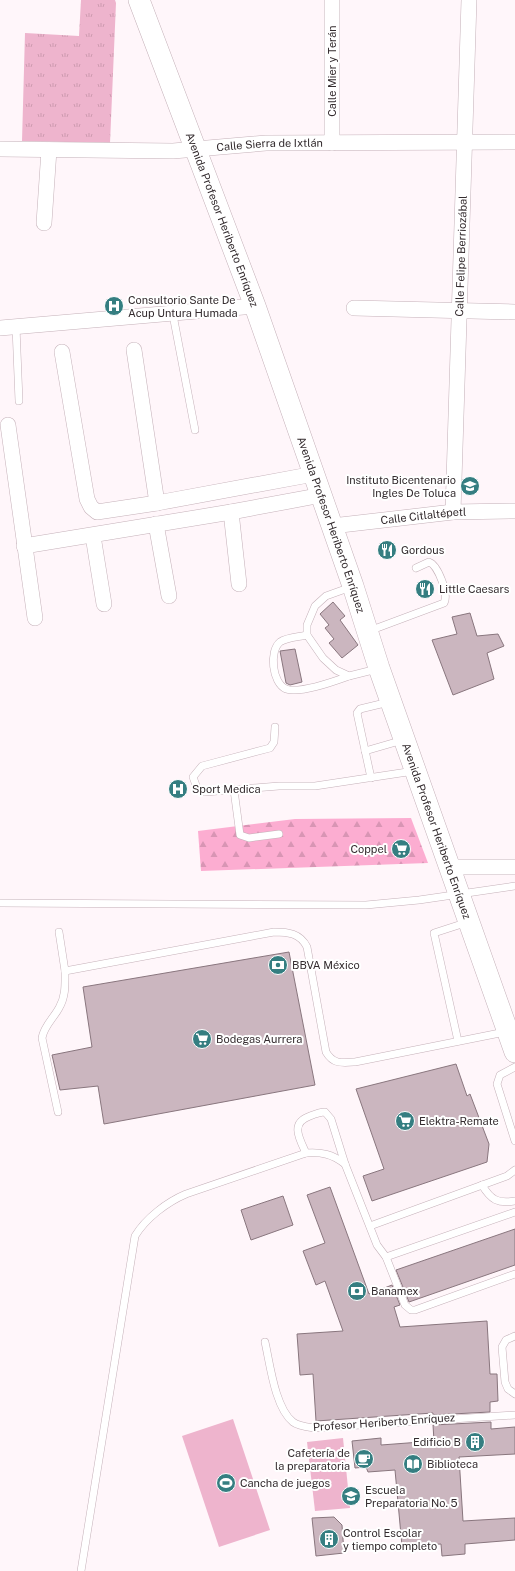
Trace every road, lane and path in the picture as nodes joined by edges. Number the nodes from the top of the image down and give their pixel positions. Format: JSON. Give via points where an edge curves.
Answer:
{"nodes":[{"id":1,"x":139,"y":0,"type":"edge"},
{"id":2,"x":332,"y":0,"type":"edge"},
{"id":3,"x":469,"y":0,"type":"edge"},
{"id":4,"x":465,"y":142,"type":"junction"},
{"id":5,"x":515,"y":142,"type":"edge"},
{"id":6,"x":332,"y":143,"type":"junction"},
{"id":7,"x":0,"y":149,"type":"edge"},
{"id":8,"x":49,"y":150,"type":"junction"},
{"id":9,"x":196,"y":150,"type":"junction"},
{"id":10,"x":44,"y":223,"type":"dead end"},
{"id":11,"x":255,"y":306,"type":"junction"},
{"id":12,"x":354,"y":308,"type":"dead end"},
{"id":13,"x":458,"y":310,"type":"junction"},
{"id":14,"x":515,"y":312,"type":"edge"},
{"id":15,"x":174,"y":315,"type":"junction"},
{"id":16,"x":0,"y":328,"type":"edge"},
{"id":17,"x":16,"y":328,"type":"junction"},
{"id":18,"x":134,"y":350,"type":"dead end"},
{"id":19,"x":62,"y":352,"type":"dead end"},
{"id":20,"x":20,"y":401,"type":"dead end"},
{"id":21,"x":8,"y":425,"type":"dead end"},
{"id":22,"x":195,"y":430,"type":"dead end"},
{"id":23,"x":314,"y":474,"type":"junction"},
{"id":24,"x":322,"y":495,"type":"junction"},
{"id":25,"x":157,"y":503,"type":"junction"},
{"id":26,"x":515,"y":511,"type":"edge"},
{"id":27,"x":231,"y":512,"type":"junction"},
{"id":28,"x":453,"y":512,"type":"junction"},
{"id":29,"x":156,"y":524,"type":"junction"},
{"id":30,"x":332,"y":526,"type":"junction"},
{"id":31,"x":93,"y":536,"type":"junction"},
{"id":32,"x":24,"y":546,"type":"junction"},
{"id":33,"x":416,"y":568,"type":"dead end"},
{"id":34,"x":239,"y":584,"type":"dead end"},
{"id":35,"x":353,"y":586,"type":"junction"},
{"id":36,"x":168,"y":596,"type":"dead end"},
{"id":37,"x":104,"y":604,"type":"dead end"},
{"id":38,"x":35,"y":618,"type":"dead end"},
{"id":39,"x":367,"y":632,"type":"junction"},
{"id":40,"x":307,"y":636,"type":"junction"},
{"id":41,"x":379,"y":668,"type":"junction"},
{"id":42,"x":349,"y":676,"type":"junction"},
{"id":43,"x":391,"y":702,"type":"junction"},
{"id":44,"x":275,"y":727,"type":"dead end"},
{"id":45,"x":404,"y":740,"type":"junction"},
{"id":46,"x":365,"y":751,"type":"junction"},
{"id":47,"x":415,"y":771,"type":"junction"},
{"id":48,"x":371,"y":778,"type":"junction"},
{"id":49,"x":234,"y":790,"type":"junction"},
{"id":50,"x":279,"y":834,"type":"dead end"},
{"id":51,"x":515,"y":866,"type":"edge"},
{"id":52,"x":449,"y":867,"type":"junction"},
{"id":53,"x":515,"y":886,"type":"edge"},
{"id":54,"x":458,"y":894,"type":"junction"},
{"id":55,"x":0,"y":903,"type":"edge"},
{"id":56,"x":469,"y":921,"type":"junction"},
{"id":57,"x":59,"y":932,"type":"dead end"},
{"id":58,"x":65,"y":971,"type":"junction"},
{"id":59,"x":508,"y":1031,"type":"junction"},
{"id":60,"x":458,"y":1041,"type":"junction"},
{"id":61,"x":515,"y":1052,"type":"edge"},
{"id":62,"x":515,"y":1066,"type":"edge"},
{"id":63,"x":58,"y":1112,"type":"dead end"},
{"id":64,"x":515,"y":1141,"type":"edge"},
{"id":65,"x":306,"y":1153,"type":"junction"},
{"id":66,"x":345,"y":1164,"type":"junction"},
{"id":67,"x":515,"y":1170,"type":"edge"},
{"id":68,"x":482,"y":1186,"type":"junction"},
{"id":69,"x":515,"y":1200,"type":"edge"},
{"id":70,"x":515,"y":1212,"type":"edge"},
{"id":71,"x":370,"y":1226,"type":"junction"},
{"id":72,"x":386,"y":1257,"type":"junction"},
{"id":73,"x":515,"y":1274,"type":"edge"},
{"id":74,"x":515,"y":1336,"type":"edge"},
{"id":75,"x":265,"y":1342,"type":"dead end"},
{"id":76,"x":515,"y":1394,"type":"edge"},
{"id":77,"x":515,"y":1415,"type":"edge"},
{"id":78,"x":81,"y":1571,"type":"edge"}],
"edges":[{"from":1,"to":9,"type":"main road","name":"Avenida Profesor Heriberto Enríquez"},
{"from":2,"to":6,"type":"street","name":"Calle Mier y Terán"},
{"from":3,"to":4,"type":"street","name":"Calle Felipe Berriozábal"},
{"from":4,"to":5,"type":"street","name":"Calle Sierra de Ixtlán"},
{"from":4,"to":6,"type":"street","name":"Calle Sierra de Ixtlán"},
{"from":4,"to":13,"type":"street","name":"Calle Felipe Berriozábal"},
{"from":6,"to":9,"type":"street","name":"Calle Sierra de Ixtlán","via":[[266,143]]},
{"from":7,"to":8,"type":"street","name":"Calle Sierra de Ixtlán"},
{"from":8,"to":9,"type":"street","name":"Calle Sierra de Ixtlán"},
{"from":8,"to":10,"type":"street"},
{"from":9,"to":11,"type":"main road","name":"Avenida Profesor Heriberto Enríquez"},
{"from":11,"to":15,"type":"street"},
{"from":11,"to":23,"type":"main road","name":"Avenida Profesor Heriberto Enríquez"},
{"from":12,"to":13,"type":"street"},
{"from":13,"to":14,"type":"street"},
{"from":13,"to":28,"type":"street","name":"Calle Felipe Berriozábal"},
{"from":15,"to":17,"type":"street"},
{"from":15,"to":22,"type":"lane"},
{"from":16,"to":17,"type":"street"},
{"from":17,"to":20,"type":"lane"},
{"from":18,"to":25,"type":"street"},
{"from":19,"to":25,"type":"street","via":[[91,507],[103,513]]},
{"from":21,"to":32,"type":"street"},
{"from":23,"to":24,"type":"main road","name":"Avenida Profesor Heriberto Enríquez"},
{"from":23,"to":25,"type":"street"},
{"from":24,"to":27,"type":"street"},
{"from":24,"to":30,"type":"main road","name":"Avenida Profesor Heriberto Enríquez"},
{"from":26,"to":28,"type":"street","name":"Calle Citlaltépetl"},
{"from":27,"to":29,"type":"street"},
{"from":27,"to":34,"type":"street"},
{"from":28,"to":30,"type":"street","name":"Calle Citlaltépetl"},
{"from":29,"to":31,"type":"street"},
{"from":29,"to":36,"type":"street"},
{"from":30,"to":35,"type":"main road","name":"Avenida Profesor Heriberto Enríquez"},
{"from":31,"to":32,"type":"street"},
{"from":31,"to":37,"type":"street"},
{"from":32,"to":38,"type":"street"},
{"from":33,"to":39,"type":"lane","via":[[429,562],[434,565],[445,589],[444,602]]},
{"from":35,"to":39,"type":"main road","name":"Avenida Profesor Heriberto Enríquez"},
{"from":35,"to":40,"type":"lane","via":[[326,596],[315,606],[307,625]]},
{"from":39,"to":41,"type":"main road","name":"Avenida Profesor Heriberto Enríquez"},
{"from":40,"to":42,"type":"lane","via":[[329,665]]},
{"from":40,"to":42,"type":"lane","via":[[288,638],[280,642],[275,649],[273,662],[276,678],[283,687],[306,688]]},
{"from":41,"to":42,"type":"lane"},
{"from":41,"to":43,"type":"main road","name":"Avenida Profesor Heriberto Enríquez"},
{"from":43,"to":45,"type":"main road","name":"Avenida Profesor Heriberto Enríquez"},
{"from":43,"to":46,"type":"lane","via":[[359,710],[356,716]]},
{"from":44,"to":49,"type":"lane","via":[[274,742],[270,748],[202,766],[193,776],[197,788],[205,792]]},
{"from":45,"to":46,"type":"lane"},
{"from":45,"to":47,"type":"main road","name":"Avenida Profesor Heriberto Enríquez"},
{"from":46,"to":48,"type":"lane"},
{"from":47,"to":48,"type":"lane"},
{"from":47,"to":52,"type":"main road","name":"Avenida Profesor Heriberto Enríquez"},
{"from":48,"to":49,"type":"lane","via":[[304,786]]},
{"from":49,"to":50,"type":"lane","via":[[240,835],[249,838]]},
{"from":51,"to":52,"type":"street"},
{"from":52,"to":54,"type":"main road","name":"Avenida Profesor Heriberto Enríquez"},
{"from":53,"to":54,"type":"lane"},
{"from":54,"to":55,"type":"lane","via":[[366,905]]},
{"from":54,"to":56,"type":"main road","name":"Avenida Profesor Heriberto Enríquez"},
{"from":56,"to":59,"type":"main road","name":"Avenida Profesor Heriberto Enríquez"},
{"from":56,"to":60,"type":"lane","via":[[434,933]]},
{"from":57,"to":58,"type":"lane"},
{"from":58,"to":60,"type":"lane","via":[[274,932],[287,932],[297,935],[304,941],[326,1052],[330,1060],[355,1062]]},
{"from":58,"to":63,"type":"lane","via":[[64,997],[42,1038]]},
{"from":59,"to":60,"type":"lane"},
{"from":59,"to":61,"type":"main road","name":"Avenida Profesor Heriberto Enríquez"},
{"from":62,"to":64,"type":"lane","via":[[500,1076],[498,1084]]},
{"from":65,"to":66,"type":"lane","via":[[332,1155]]},
{"from":65,"to":66,"type":"lane","via":[[298,1123],[309,1116],[325,1112],[331,1119]]},
{"from":65,"to":78,"type":"lane","via":[[172,1200],[140,1228],[135,1236]]},
{"from":66,"to":71,"type":"lane"},
{"from":67,"to":68,"type":"lane"},
{"from":68,"to":69,"type":"lane","via":[[495,1201]]},
{"from":68,"to":71,"type":"lane"},
{"from":70,"to":72,"type":"lane"},
{"from":71,"to":72,"type":"lane","via":[[380,1250]]},
{"from":72,"to":73,"type":"lane","via":[[405,1305],[411,1310]]},
{"from":74,"to":76,"type":"lane","via":[[506,1340],[502,1347],[505,1382],[508,1389]]},
{"from":75,"to":77,"type":"lane","name":"Profesor Heriberto Enríquez","via":[[278,1397],[286,1415],[294,1423],[305,1427]]}]}
